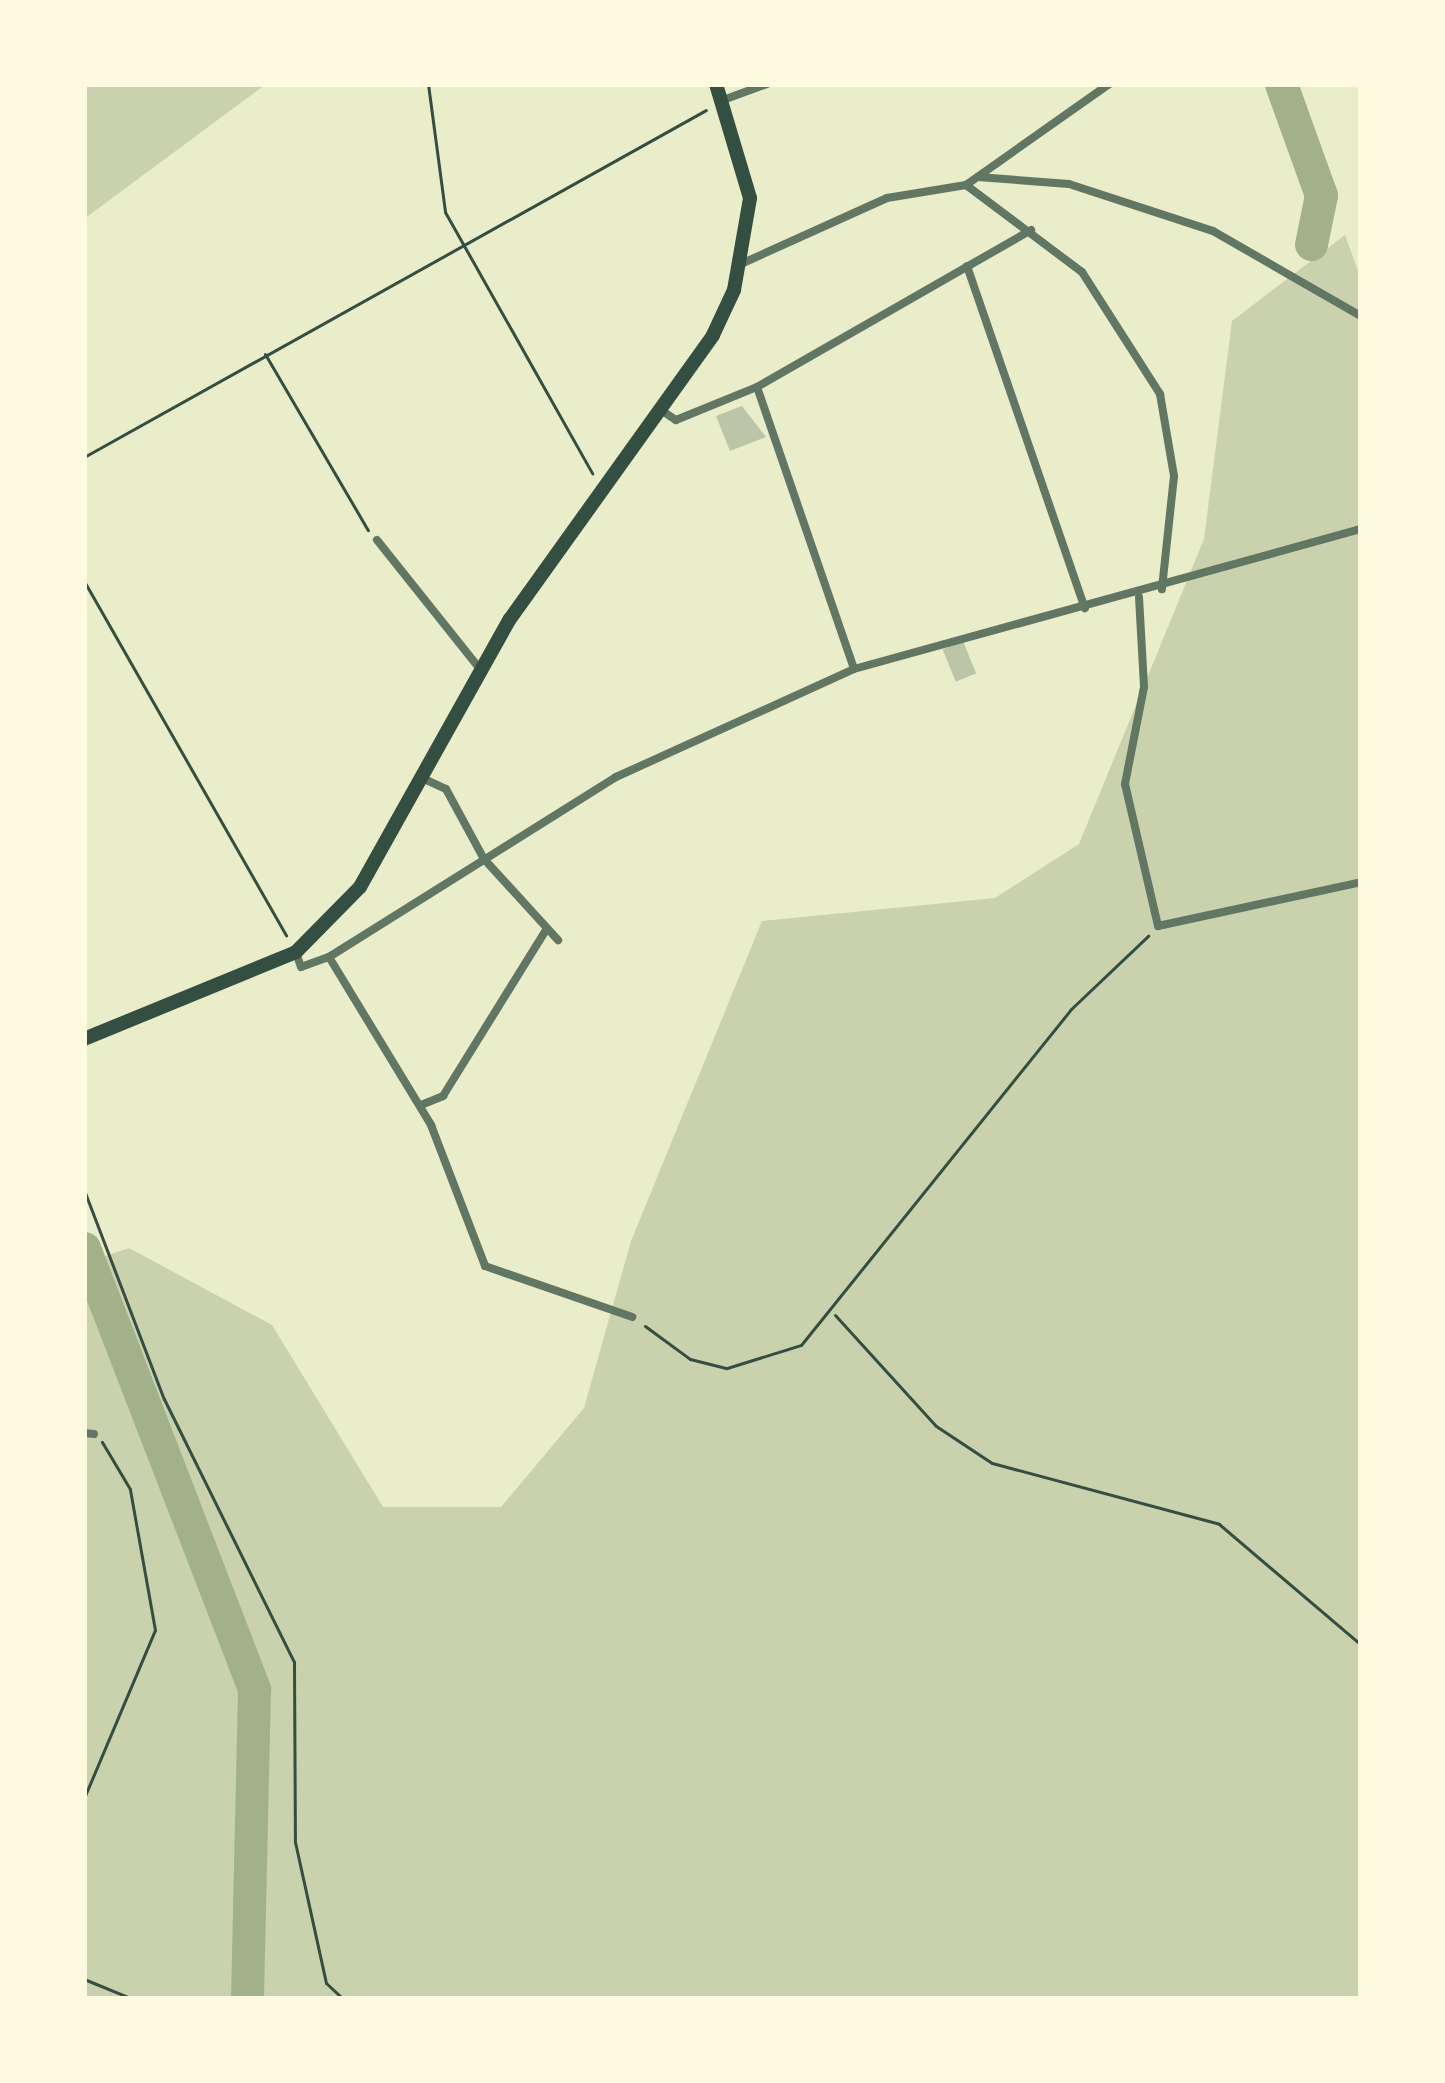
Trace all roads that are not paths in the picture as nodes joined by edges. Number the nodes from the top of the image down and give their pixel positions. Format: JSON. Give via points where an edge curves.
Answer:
{"nodes":[{"id":1,"x":716,"y":84,"type":"edge"},
{"id":2,"x":767,"y":84,"type":"edge"},
{"id":3,"x":1109,"y":84,"type":"edge"},
{"id":4,"x":723,"y":100,"type":"junction"},
{"id":5,"x":978,"y":177,"type":"junction"},
{"id":6,"x":966,"y":185,"type":"junction"},
{"id":7,"x":1031,"y":230,"type":"junction"},
{"id":8,"x":743,"y":263,"type":"junction"},
{"id":9,"x":968,"y":266,"type":"junction"},
{"id":10,"x":1361,"y":316,"type":"edge"},
{"id":11,"x":757,"y":387,"type":"junction"},
{"id":12,"x":660,"y":409,"type":"junction"},
{"id":13,"x":1361,"y":529,"type":"edge"},
{"id":14,"x":377,"y":540,"type":"road end"},
{"id":15,"x":1162,"y":589,"type":"junction"},
{"id":16,"x":1138,"y":597,"type":"junction"},
{"id":17,"x":1085,"y":608,"type":"junction"},
{"id":18,"x":481,"y":670,"type":"junction"},
{"id":19,"x":854,"y":670,"type":"junction"},
{"id":20,"x":422,"y":778,"type":"junction"},
{"id":21,"x":484,"y":859,"type":"junction"},
{"id":22,"x":1361,"y":882,"type":"edge"},
{"id":23,"x":546,"y":930,"type":"junction"},
{"id":24,"x":558,"y":940,"type":"dead end"},
{"id":25,"x":296,"y":952,"type":"junction"},
{"id":26,"x":329,"y":957,"type":"junction"},
{"id":27,"x":84,"y":1040,"type":"edge"},
{"id":28,"x":421,"y":1105,"type":"junction"},
{"id":29,"x":632,"y":1317,"type":"road end"}],
"edges":[{"from":1,"to":4,"type":"main road"},
{"from":2,"to":4,"type":"street"},
{"from":3,"to":5,"type":"street"},
{"from":4,"to":8,"type":"main road","via":[[750,198]]},
{"from":5,"to":6,"type":"street"},
{"from":5,"to":10,"type":"street","via":[[1069,184],[1213,231]]},
{"from":6,"to":7,"type":"street"},
{"from":6,"to":8,"type":"street","via":[[887,198]]},
{"from":7,"to":9,"type":"street"},
{"from":7,"to":15,"type":"street","via":[[1082,272],[1160,394],[1174,476]]},
{"from":8,"to":12,"type":"main road","via":[[713,335]]},
{"from":9,"to":11,"type":"street"},
{"from":9,"to":17,"type":"street"},
{"from":11,"to":12,"type":"street","via":[[676,420]]},
{"from":11,"to":19,"type":"street"},
{"from":12,"to":18,"type":"main road"},
{"from":13,"to":15,"type":"street"},
{"from":14,"to":18,"type":"street"},
{"from":15,"to":16,"type":"street"},
{"from":16,"to":17,"type":"street"},
{"from":16,"to":22,"type":"street","via":[[1144,687],[1125,784],[1158,926]]},
{"from":17,"to":19,"type":"street"},
{"from":18,"to":20,"type":"main road"},
{"from":19,"to":21,"type":"street","via":[[616,777]]},
{"from":20,"to":21,"type":"street","via":[[446,789]]},
{"from":20,"to":25,"type":"main road","via":[[359,887]]},
{"from":21,"to":23,"type":"street"},
{"from":21,"to":26,"type":"street"},
{"from":23,"to":24,"type":"street"},
{"from":23,"to":28,"type":"street","via":[[442,1096]]},
{"from":25,"to":26,"type":"street","via":[[301,967]]},
{"from":25,"to":27,"type":"main road"},
{"from":26,"to":28,"type":"street"},
{"from":28,"to":29,"type":"street","via":[[485,1266]]}]}
